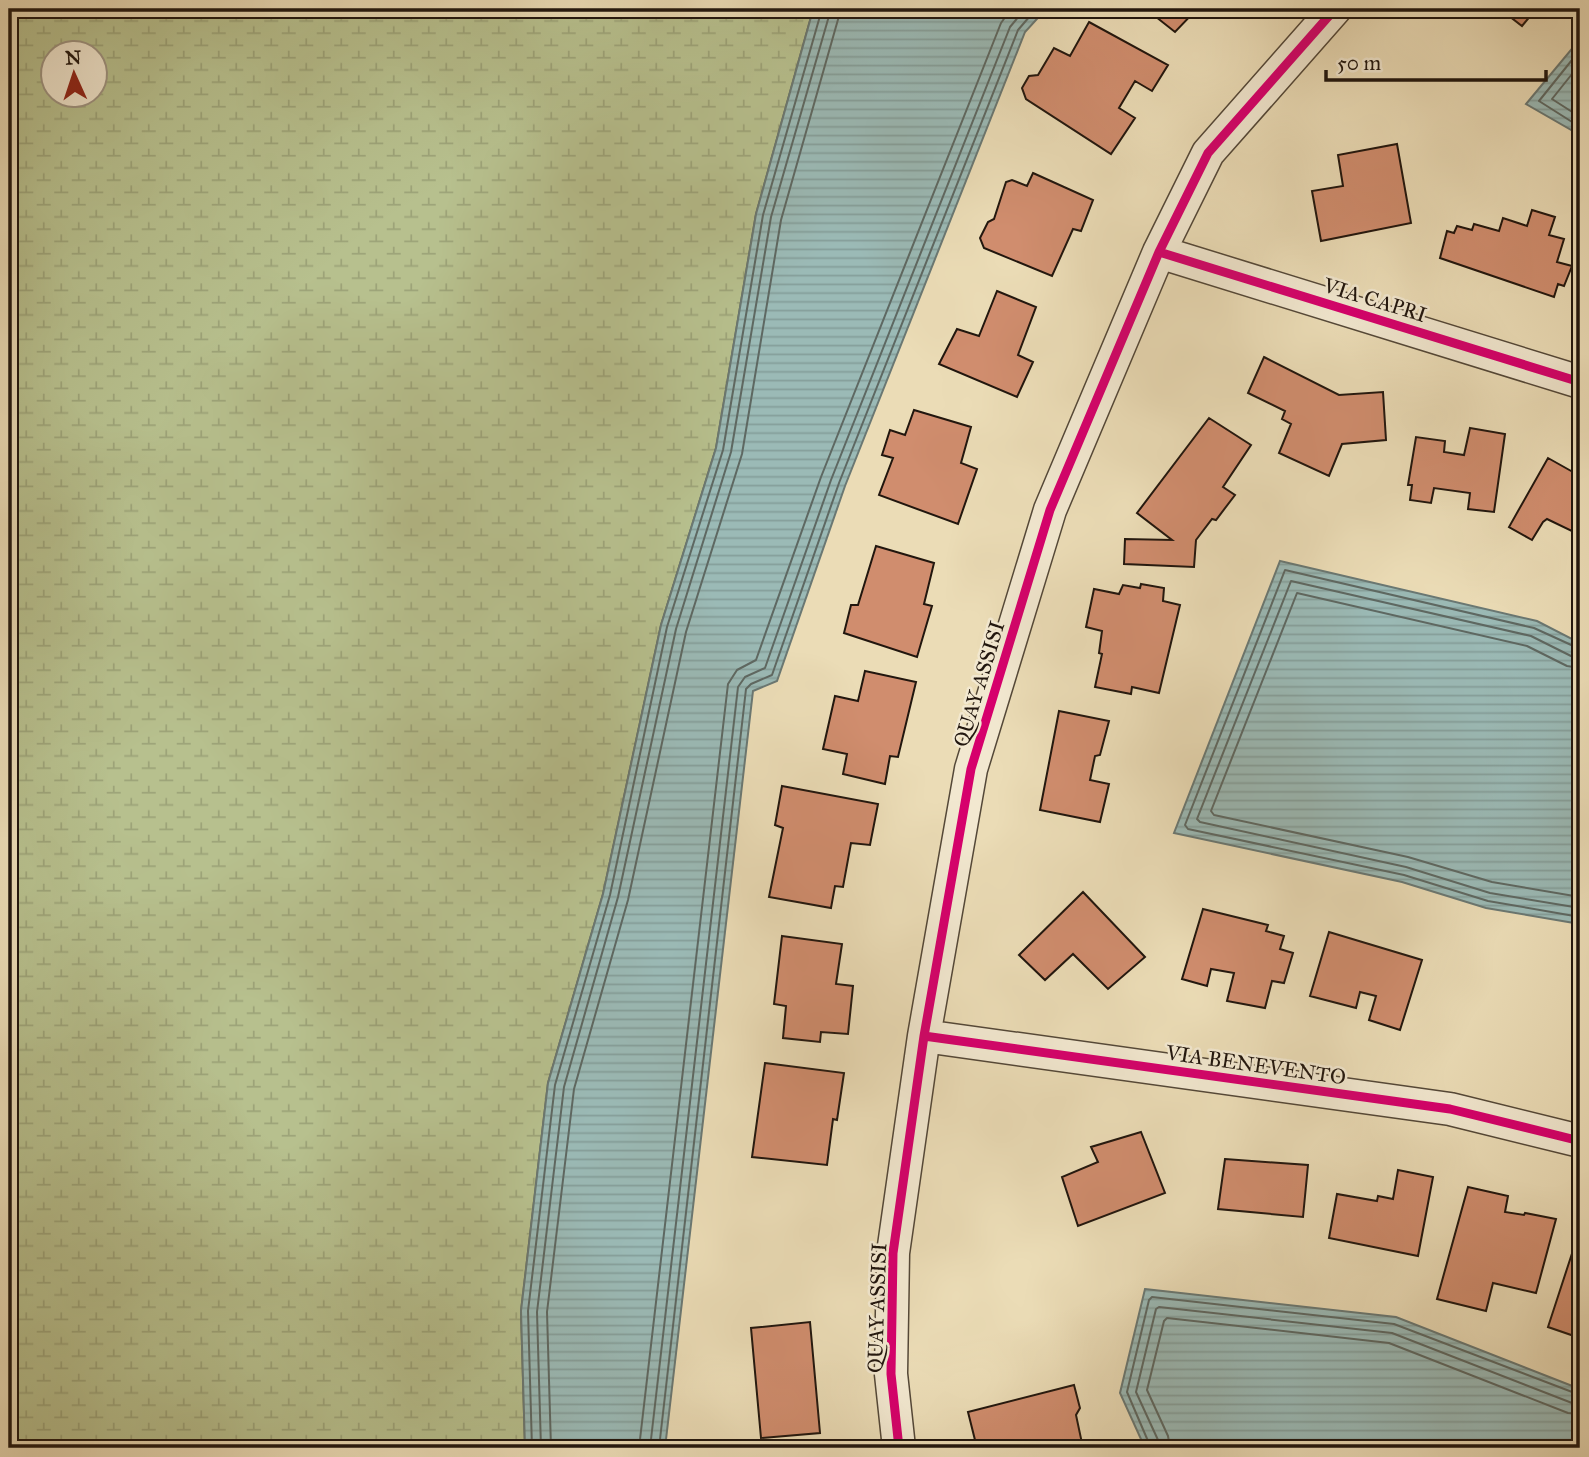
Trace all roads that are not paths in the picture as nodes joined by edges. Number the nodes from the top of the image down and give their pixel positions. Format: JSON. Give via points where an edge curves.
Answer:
{"nodes":[{"id":1,"x":1335,"y":9,"type":"edge"},
{"id":2,"x":1159,"y":252,"type":"junction"},
{"id":3,"x":1580,"y":382,"type":"edge"},
{"id":4,"x":924,"y":1036,"type":"junction"},
{"id":5,"x":1580,"y":1141,"type":"edge"},
{"id":6,"x":899,"y":1448,"type":"edge"}],
"edges":[{"from":1,"to":2,"type":"street","name":"QUAY ASSISI","via":[[1208,153]]},
{"from":2,"to":3,"type":"street","name":"VIA CAPRI"},
{"from":2,"to":4,"type":"street","name":"QUAY ASSISI","via":[[1050,510],[971,769]]},
{"from":4,"to":5,"type":"street","name":"VIA BENEVENTO","via":[[1450,1109]]},
{"from":4,"to":6,"type":"street","name":"QUAY ASSISI","via":[[893,1253],[891,1374]]}]}
